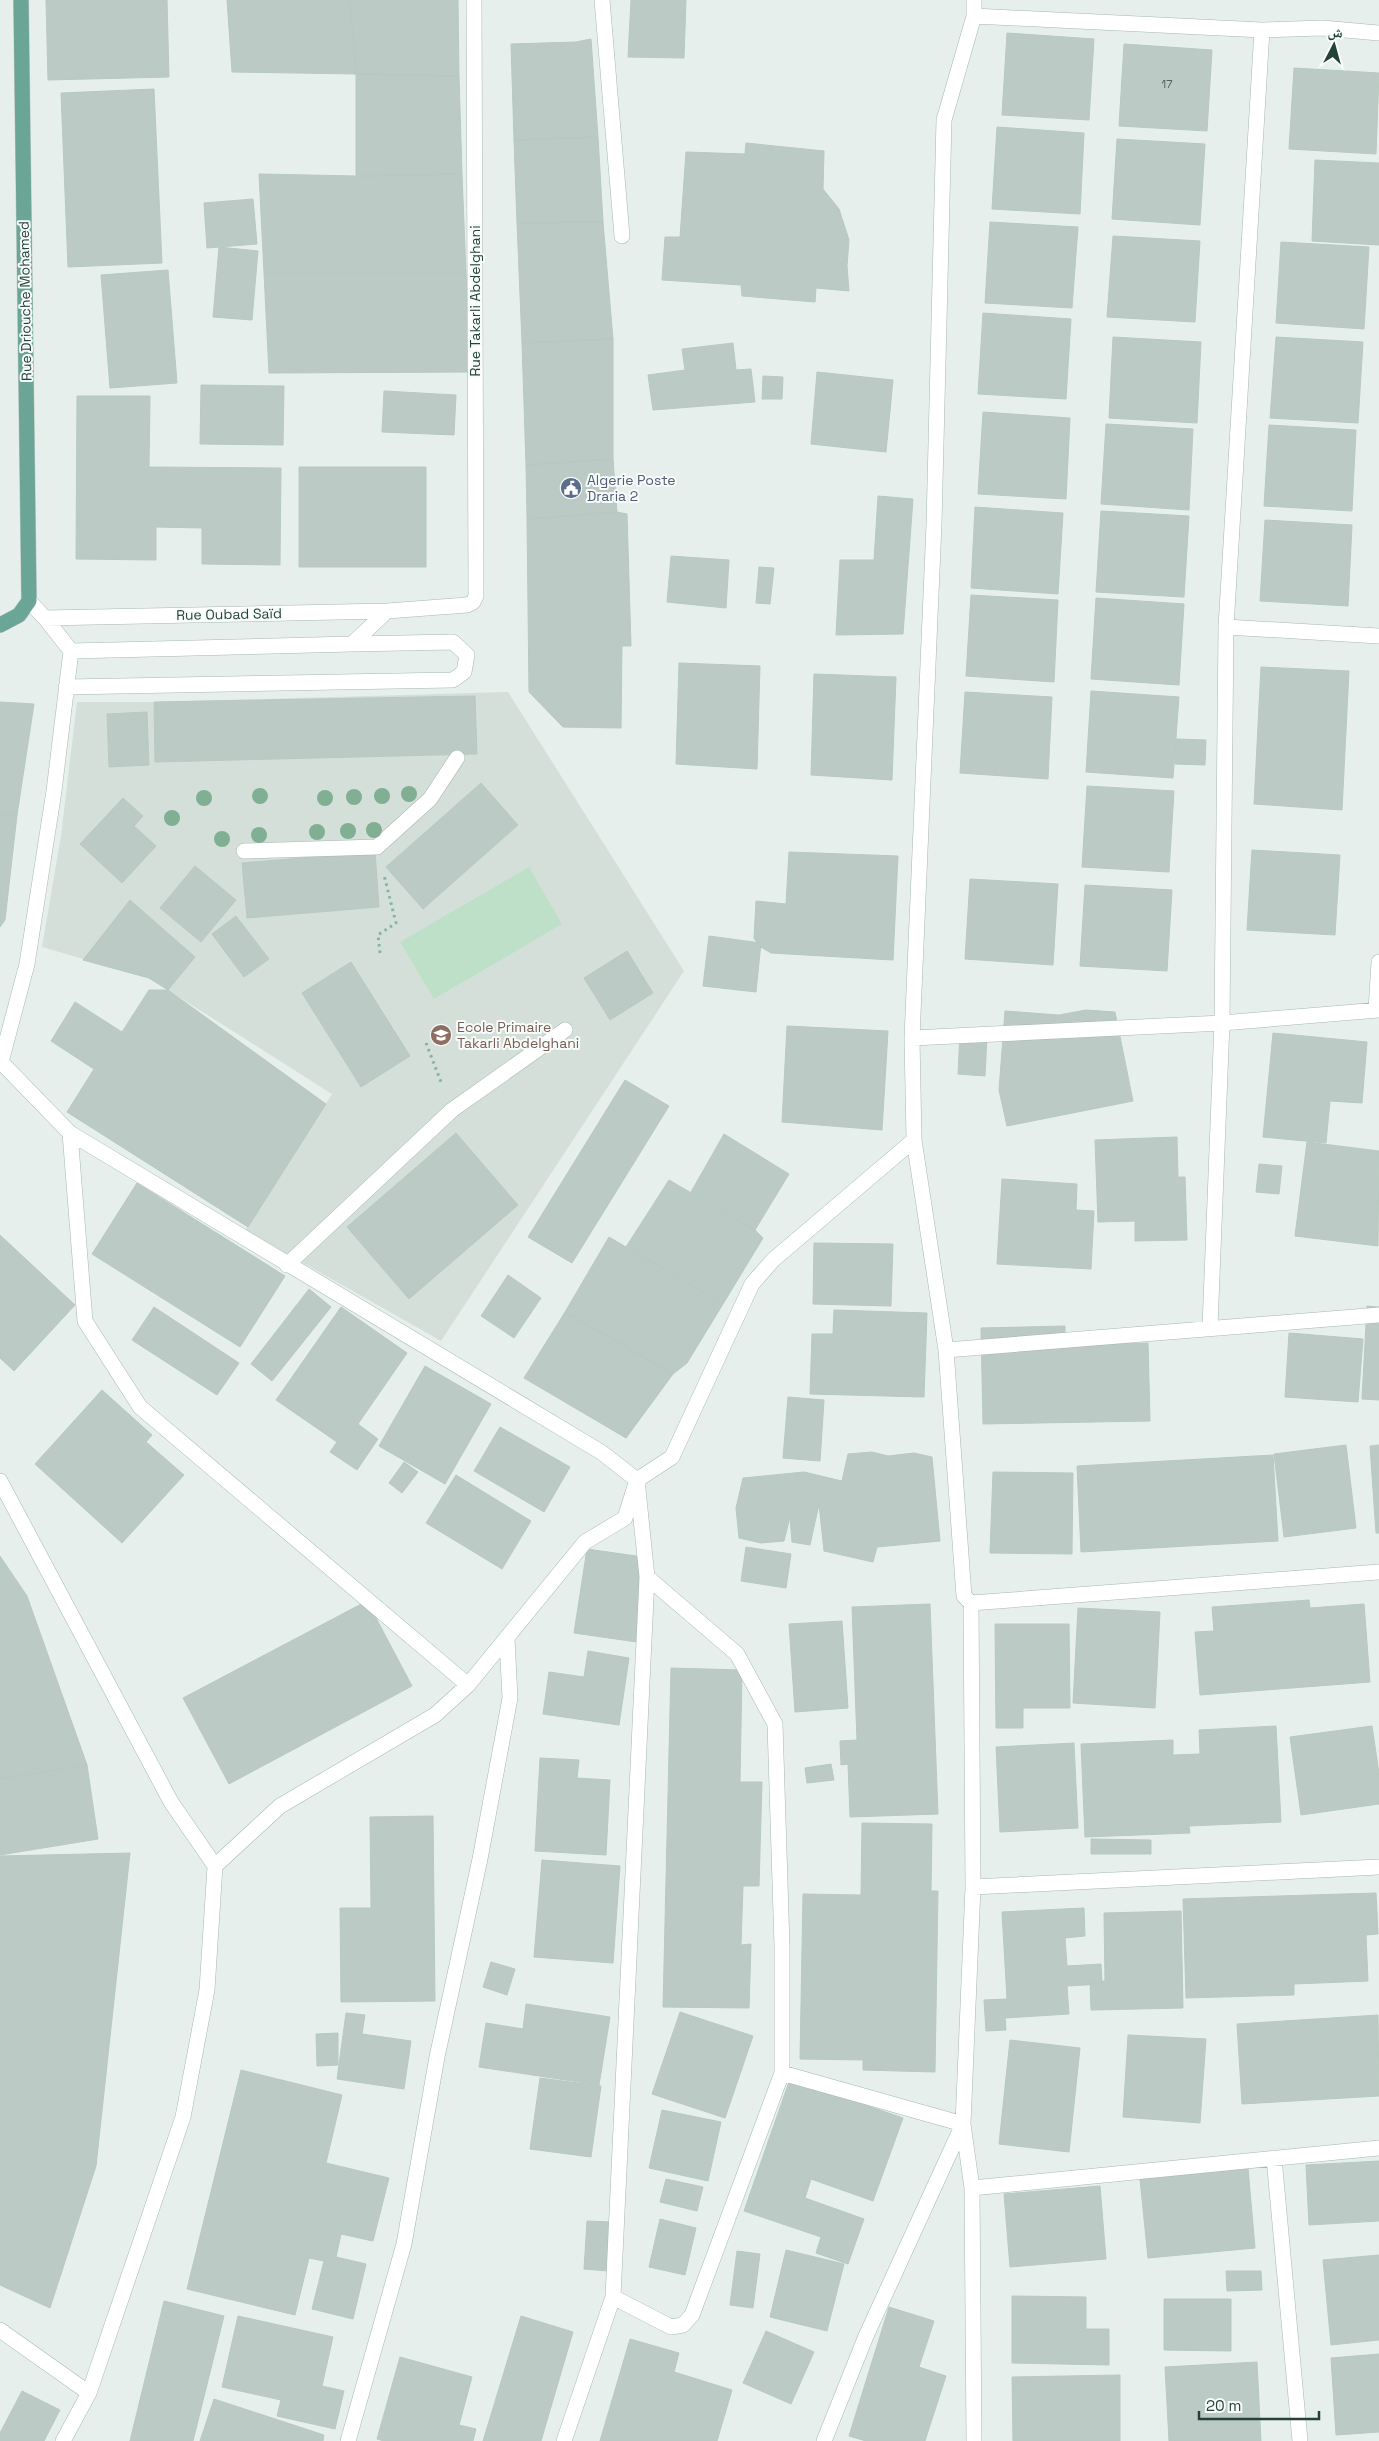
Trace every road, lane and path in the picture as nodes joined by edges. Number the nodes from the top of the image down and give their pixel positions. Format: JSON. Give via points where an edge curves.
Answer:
{"nodes":[{"id":1,"x":21,"y":0,"type":"edge"},
{"id":2,"x":474,"y":0,"type":"edge"},
{"id":3,"x":602,"y":0,"type":"edge"},
{"id":4,"x":974,"y":0,"type":"edge"},
{"id":5,"x":974,"y":16,"type":"junction"},
{"id":6,"x":1262,"y":30,"type":"junction"},
{"id":7,"x":1379,"y":32,"type":"edge"},
{"id":8,"x":622,"y":236,"type":"dead end"},
{"id":9,"x":29,"y":601,"type":"junction"},
{"id":10,"x":473,"y":602,"type":"joint"},
{"id":11,"x":387,"y":611,"type":"junction"},
{"id":12,"x":46,"y":618,"type":"junction"},
{"id":13,"x":0,"y":625,"type":"edge"},
{"id":14,"x":1226,"y":627,"type":"junction"},
{"id":15,"x":1379,"y":636,"type":"edge"},
{"id":16,"x":352,"y":644,"type":"junction"},
{"id":17,"x":71,"y":650,"type":"junction"},
{"id":18,"x":66,"y":687,"type":"junction"},
{"id":19,"x":457,"y":758,"type":"dead end"},
{"id":20,"x":377,"y":847,"type":"junction"},
{"id":21,"x":244,"y":851,"type":"dead end"},
{"id":22,"x":380,"y":954,"type":"dead end"},
{"id":23,"x":1379,"y":962,"type":"edge"},
{"id":24,"x":1377,"y":1010,"type":"edge"},
{"id":25,"x":1222,"y":1023,"type":"junction"},
{"id":26,"x":565,"y":1030,"type":"dead end"},
{"id":27,"x":912,"y":1038,"type":"junction"},
{"id":28,"x":426,"y":1043,"type":"dead end"},
{"id":29,"x":1,"y":1062,"type":"edge"},
{"id":30,"x":452,"y":1110,"type":"junction"},
{"id":31,"x":70,"y":1133,"type":"junction"},
{"id":32,"x":914,"y":1140,"type":"junction"},
{"id":33,"x":287,"y":1265,"type":"junction"},
{"id":34,"x":1379,"y":1315,"type":"edge"},
{"id":35,"x":1210,"y":1327,"type":"junction"},
{"id":36,"x":946,"y":1350,"type":"junction"},
{"id":37,"x":0,"y":1480,"type":"edge"},
{"id":38,"x":637,"y":1480,"type":"junction"},
{"id":39,"x":1379,"y":1572,"type":"edge"},
{"id":40,"x":647,"y":1577,"type":"junction"},
{"id":41,"x":971,"y":1603,"type":"junction"},
{"id":42,"x":507,"y":1640,"type":"junction"},
{"id":43,"x":468,"y":1685,"type":"junction"},
{"id":44,"x":215,"y":1866,"type":"junction"},
{"id":45,"x":1379,"y":1867,"type":"edge"},
{"id":46,"x":973,"y":1887,"type":"junction"},
{"id":47,"x":782,"y":2073,"type":"junction"},
{"id":48,"x":963,"y":2124,"type":"junction"},
{"id":49,"x":1379,"y":2148,"type":"edge"},
{"id":50,"x":1274,"y":2158,"type":"junction"},
{"id":51,"x":972,"y":2188,"type":"junction"},
{"id":52,"x":613,"y":2297,"type":"junction"},
{"id":53,"x":0,"y":2330,"type":"edge"},
{"id":54,"x":89,"y":2393,"type":"junction"},
{"id":55,"x":63,"y":2441,"type":"edge"},
{"id":56,"x":348,"y":2441,"type":"edge"},
{"id":57,"x":564,"y":2441,"type":"edge"},
{"id":58,"x":824,"y":2441,"type":"edge"},
{"id":59,"x":974,"y":2441,"type":"edge"},
{"id":60,"x":1300,"y":2441,"type":"edge"}],
"edges":[{"from":1,"to":9,"type":"main road","name":"Rue Driouche Mohamed"},
{"from":2,"to":10,"type":"street","name":"Rue Takarli Abdelghani","via":[[476,596]]},
{"from":3,"to":8,"type":"street"},
{"from":4,"to":5,"type":"street"},
{"from":5,"to":6,"type":"street"},
{"from":5,"to":27,"type":"street","via":[[944,120],[934,524]]},
{"from":6,"to":7,"type":"street","via":[[1322,28]]},
{"from":6,"to":14,"type":"street"},
{"from":9,"to":12,"type":"street"},
{"from":9,"to":13,"type":"main road","via":[[19,615]]},
{"from":10,"to":11,"type":"street","name":"Rue Oubad Saïd"},
{"from":11,"to":12,"type":"street","name":"Rue Oubad Saïd"},
{"from":11,"to":16,"type":"street"},
{"from":12,"to":17,"type":"street"},
{"from":14,"to":15,"type":"street"},
{"from":14,"to":25,"type":"street"},
{"from":16,"to":17,"type":"street"},
{"from":16,"to":18,"type":"street","via":[[453,642],[467,655],[464,672],[454,683]]},
{"from":17,"to":18,"type":"street"},
{"from":18,"to":29,"type":"street","via":[[54,791],[27,964]]},
{"from":19,"to":20,"type":"street","via":[[430,799]]},
{"from":20,"to":21,"type":"street"},
{"from":20,"to":22,"type":"path","via":[[396,923],[378,935]]},
{"from":23,"to":24,"type":"street"},
{"from":24,"to":25,"type":"street"},
{"from":25,"to":27,"type":"street"},
{"from":25,"to":35,"type":"street"},
{"from":26,"to":30,"type":"street"},
{"from":27,"to":32,"type":"street"},
{"from":28,"to":30,"type":"path"},
{"from":29,"to":31,"type":"street"},
{"from":30,"to":33,"type":"street"},
{"from":31,"to":33,"type":"street","via":[[208,1214]]},
{"from":31,"to":43,"type":"street","via":[[85,1321],[140,1407]]},
{"from":32,"to":36,"type":"street"},
{"from":32,"to":38,"type":"street","via":[[773,1260],[752,1284],[672,1457]]},
{"from":33,"to":38,"type":"street","via":[[601,1452]]},
{"from":34,"to":35,"type":"street"},
{"from":35,"to":36,"type":"street"},
{"from":36,"to":41,"type":"street","via":[[964,1596]]},
{"from":37,"to":44,"type":"street","via":[[171,1802]]},
{"from":38,"to":40,"type":"street"},
{"from":38,"to":42,"type":"street","via":[[625,1518],[585,1542]]},
{"from":39,"to":41,"type":"street"},
{"from":40,"to":47,"type":"street","via":[[737,1654],[775,1724],[782,1946]]},
{"from":40,"to":52,"type":"street"},
{"from":41,"to":46,"type":"street"},
{"from":42,"to":43,"type":"street"},
{"from":42,"to":56,"type":"street","via":[[510,1698],[480,1859],[437,2057],[404,2244]]},
{"from":43,"to":44,"type":"street","via":[[434,1716],[280,1806]]},
{"from":44,"to":54,"type":"street","via":[[207,1990],[183,2118]]},
{"from":45,"to":46,"type":"street"},
{"from":46,"to":48,"type":"street"},
{"from":47,"to":48,"type":"street"},
{"from":47,"to":52,"type":"street","via":[[692,2316],[683,2325],[672,2327]]},
{"from":48,"to":51,"type":"street"},
{"from":48,"to":58,"type":"street","via":[[866,2336]]},
{"from":49,"to":50,"type":"street"},
{"from":50,"to":51,"type":"street"},
{"from":50,"to":60,"type":"street"},
{"from":51,"to":59,"type":"street"},
{"from":52,"to":57,"type":"street"},
{"from":53,"to":54,"type":"street"},
{"from":54,"to":55,"type":"street"}]}
